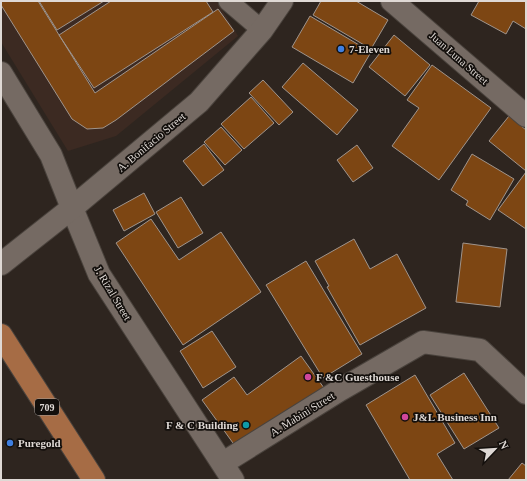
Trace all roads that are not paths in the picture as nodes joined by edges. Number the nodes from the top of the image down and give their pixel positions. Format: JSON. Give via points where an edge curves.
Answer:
{"nodes":[{"id":1,"x":228,"y":1,"type":"edge"},
{"id":2,"x":282,"y":1,"type":"edge"},
{"id":3,"x":392,"y":1,"type":"edge"},
{"id":4,"x":262,"y":30,"type":"junction"},
{"id":5,"x":1,"y":73,"type":"edge"},
{"id":6,"x":526,"y":116,"type":"edge"},
{"id":7,"x":72,"y":208,"type":"junction"},
{"id":8,"x":1,"y":264,"type":"edge"},
{"id":9,"x":1,"y":335,"type":"edge"},
{"id":10,"x":526,"y":393,"type":"edge"},
{"id":11,"x":228,"y":472,"type":"edge"},
{"id":12,"x":94,"y":480,"type":"edge"}],
"edges":[{"from":1,"to":4,"type":"street"},
{"from":2,"to":4,"type":"street","name":"A. Bonifacio Street"},
{"from":3,"to":6,"type":"street","name":"Juan Luna Street"},
{"from":4,"to":7,"type":"street","name":"A. Bonifacio Street","via":[[199,102]]},
{"from":5,"to":7,"type":"street","name":"J. Rizal Street","via":[[50,155]]},
{"from":7,"to":8,"type":"street","name":"A. Bonifacio Street"},
{"from":7,"to":11,"type":"street","name":"J. Rizal Street","via":[[99,274]]},
{"from":9,"to":12,"type":"main road","number":"709"},
{"from":10,"to":11,"type":"street","name":"A. Mabini Street","via":[[480,350],[423,342],[340,390]]}]}
